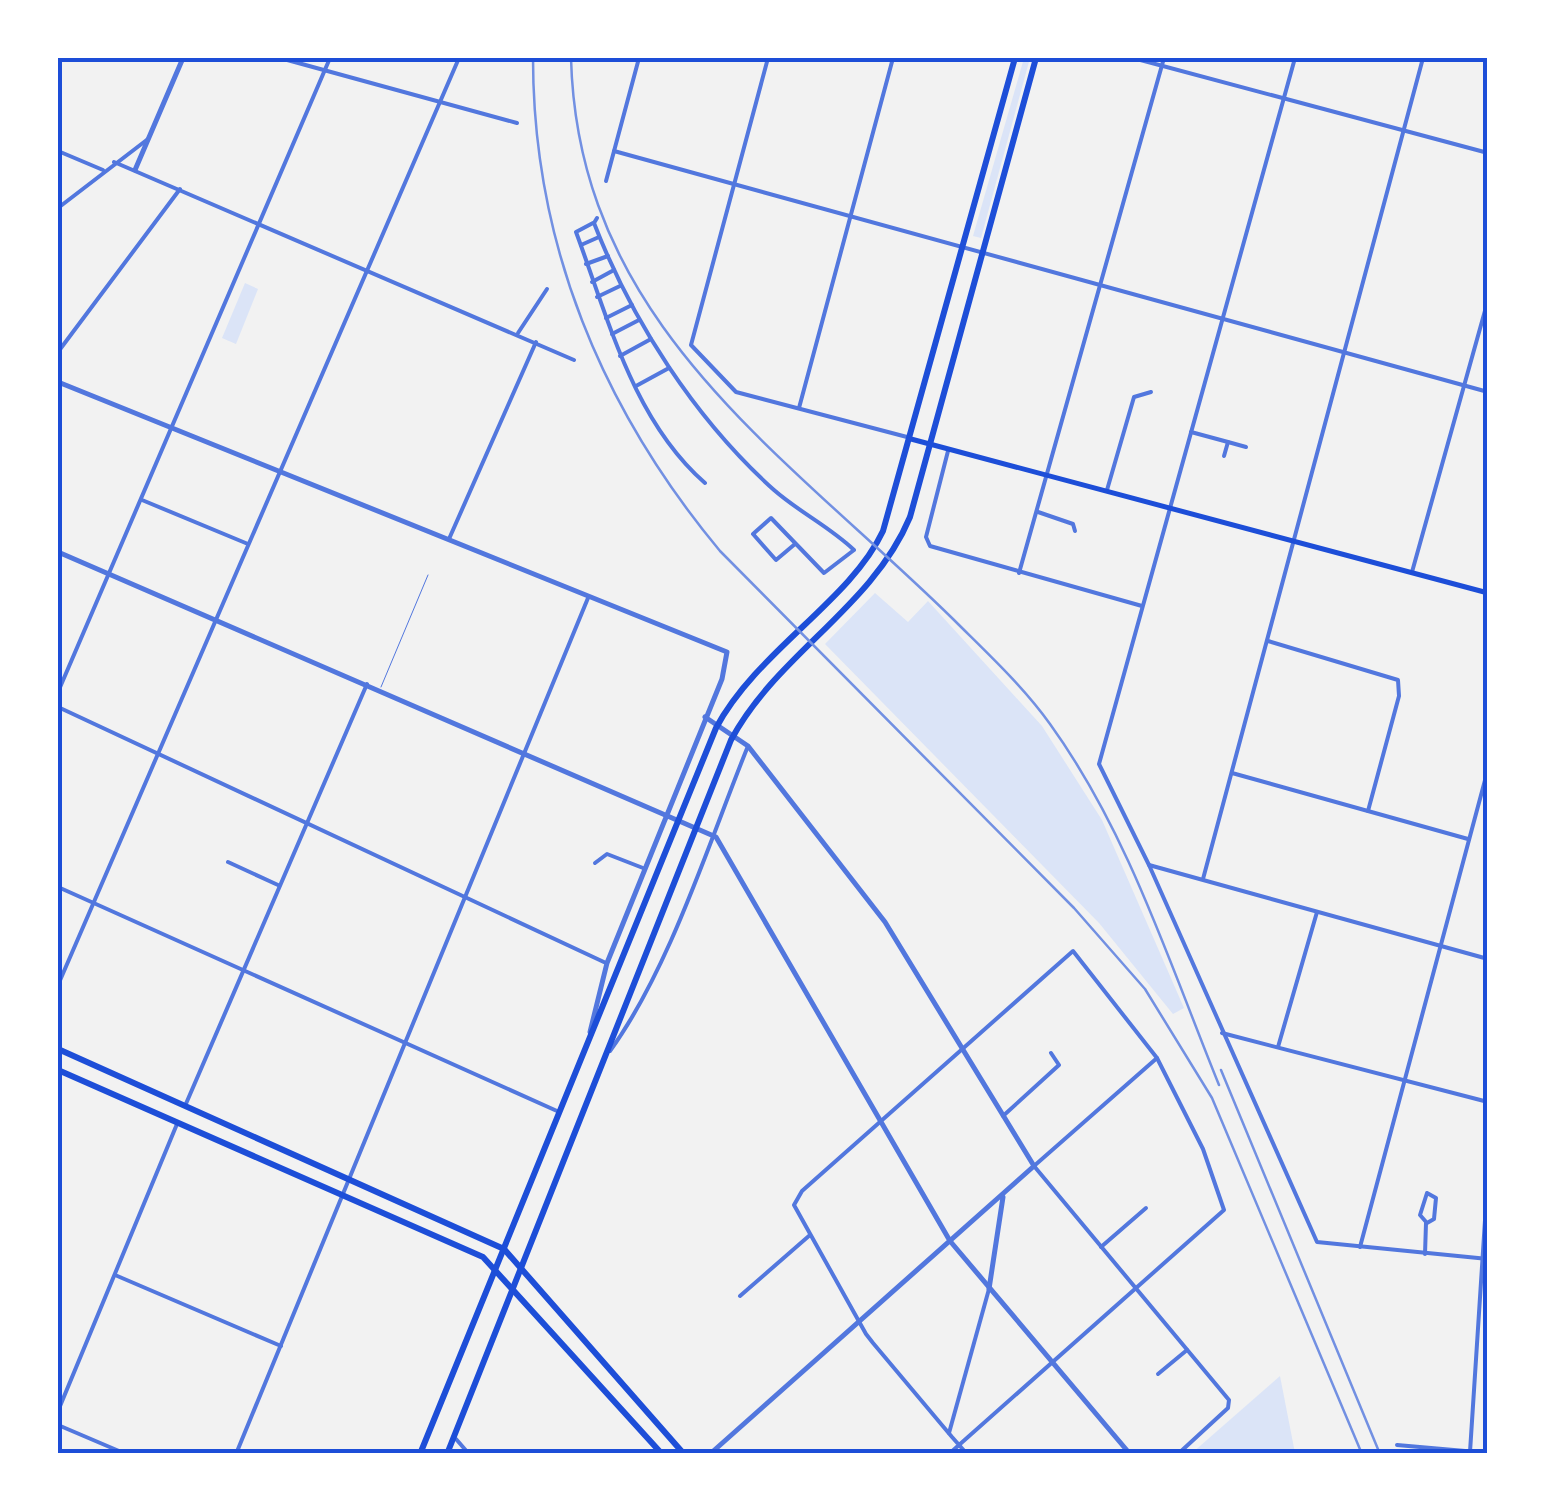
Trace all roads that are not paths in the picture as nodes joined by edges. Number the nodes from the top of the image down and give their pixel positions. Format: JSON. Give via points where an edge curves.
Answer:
{"nodes":[{"id":1,"x":183,"y":58,"type":"edge"},
{"id":2,"x":280,"y":58,"type":"edge"},
{"id":3,"x":330,"y":58,"type":"edge"},
{"id":4,"x":459,"y":58,"type":"edge"},
{"id":5,"x":639,"y":58,"type":"edge"},
{"id":6,"x":768,"y":58,"type":"edge"},
{"id":7,"x":893,"y":58,"type":"edge"},
{"id":8,"x":1016,"y":58,"type":"edge"},
{"id":9,"x":1036,"y":58,"type":"edge"},
{"id":10,"x":1133,"y":58,"type":"edge"},
{"id":11,"x":1164,"y":58,"type":"edge"},
{"id":12,"x":1295,"y":58,"type":"edge"},
{"id":13,"x":1423,"y":58,"type":"edge"},
{"id":14,"x":1162,"y":65,"type":"junction"},
{"id":15,"x":326,"y":70,"type":"junction"},
{"id":16,"x":1284,"y":98,"type":"junction"},
{"id":17,"x":440,"y":102,"type":"junction"},
{"id":18,"x":517,"y":123,"type":"dead end"},
{"id":19,"x":1406,"y":130,"type":"junction"},
{"id":20,"x":148,"y":138,"type":"junction"},
{"id":21,"x":58,"y":151,"type":"edge"},
{"id":22,"x":614,"y":151,"type":"junction"},
{"id":23,"x":1488,"y":152,"type":"edge"},
{"id":24,"x":114,"y":162,"type":"junction"},
{"id":25,"x":104,"y":170,"type":"junction"},
{"id":26,"x":134,"y":170,"type":"junction"},
{"id":27,"x":606,"y":181,"type":"dead end"},
{"id":28,"x":734,"y":184,"type":"junction"},
{"id":29,"x":180,"y":189,"type":"junction"},
{"id":30,"x":58,"y":208,"type":"edge"},
{"id":31,"x":852,"y":216,"type":"junction"},
{"id":32,"x":261,"y":224,"type":"junction"},
{"id":33,"x":599,"y":237,"type":"junction"},
{"id":34,"x":581,"y":245,"type":"junction"},
{"id":35,"x":963,"y":246,"type":"junction"},
{"id":36,"x":982,"y":252,"type":"junction"},
{"id":37,"x":608,"y":256,"type":"junction"},
{"id":38,"x":586,"y":264,"type":"junction"},
{"id":39,"x":368,"y":269,"type":"junction"},
{"id":40,"x":614,"y":270,"type":"junction"},
{"id":41,"x":592,"y":282,"type":"junction"},
{"id":42,"x":622,"y":285,"type":"junction"},
{"id":43,"x":1100,"y":285,"type":"junction"},
{"id":44,"x":547,"y":289,"type":"dead end"},
{"id":45,"x":597,"y":297,"type":"junction"},
{"id":46,"x":1488,"y":300,"type":"edge"},
{"id":47,"x":632,"y":305,"type":"junction"},
{"id":48,"x":606,"y":318,"type":"junction"},
{"id":49,"x":1222,"y":318,"type":"junction"},
{"id":50,"x":640,"y":320,"type":"junction"},
{"id":51,"x":518,"y":333,"type":"junction"},
{"id":52,"x":612,"y":334,"type":"junction"},
{"id":53,"x":650,"y":339,"type":"junction"},
{"id":54,"x":536,"y":342,"type":"junction"},
{"id":55,"x":58,"y":352,"type":"edge"},
{"id":56,"x":1346,"y":352,"type":"junction"},
{"id":57,"x":620,"y":356,"type":"junction"},
{"id":58,"x":574,"y":360,"type":"dead end"},
{"id":59,"x":669,"y":368,"type":"junction"},
{"id":60,"x":58,"y":382,"type":"edge"},
{"id":61,"x":1464,"y":385,"type":"junction"},
{"id":62,"x":636,"y":386,"type":"junction"},
{"id":63,"x":1151,"y":392,"type":"dead end"},
{"id":64,"x":1488,"y":392,"type":"edge"},
{"id":65,"x":799,"y":408,"type":"junction"},
{"id":66,"x":172,"y":428,"type":"junction"},
{"id":67,"x":1191,"y":432,"type":"junction"},
{"id":68,"x":912,"y":438,"type":"junction"},
{"id":69,"x":1228,"y":442,"type":"junction"},
{"id":70,"x":930,"y":444,"type":"junction"},
{"id":71,"x":1246,"y":447,"type":"dead end"},
{"id":72,"x":949,"y":449,"type":"junction"},
{"id":73,"x":1224,"y":456,"type":"dead end"},
{"id":74,"x":280,"y":471,"type":"junction"},
{"id":75,"x":1047,"y":475,"type":"junction"},
{"id":76,"x":704,"y":483,"type":"dead end"},
{"id":77,"x":1107,"y":490,"type":"junction"},
{"id":78,"x":142,"y":500,"type":"junction"},
{"id":79,"x":1170,"y":508,"type":"junction"},
{"id":80,"x":1036,"y":512,"type":"junction"},
{"id":81,"x":1075,"y":532,"type":"dead end"},
{"id":82,"x":449,"y":540,"type":"junction"},
{"id":83,"x":1295,"y":541,"type":"junction"},
{"id":84,"x":248,"y":544,"type":"junction"},
{"id":85,"x":795,"y":544,"type":"junction"},
{"id":86,"x":58,"y":552,"type":"edge"},
{"id":87,"x":1412,"y":572,"type":"junction"},
{"id":88,"x":1019,"y":573,"type":"junction"},
{"id":89,"x":108,"y":574,"type":"junction"},
{"id":90,"x":428,"y":574,"type":"dead end"},
{"id":91,"x":1488,"y":593,"type":"edge"},
{"id":92,"x":588,"y":596,"type":"junction"},
{"id":93,"x":1142,"y":606,"type":"junction"},
{"id":94,"x":215,"y":619,"type":"junction"},
{"id":95,"x":1268,"y":641,"type":"junction"},
{"id":96,"x":367,"y":684,"type":"junction"},
{"id":97,"x":380,"y":689,"type":"junction"},
{"id":98,"x":58,"y":692,"type":"edge"},
{"id":99,"x":58,"y":708,"type":"edge"},
{"id":100,"x":705,"y":716,"type":"junction"},
{"id":101,"x":748,"y":746,"type":"junction"},
{"id":102,"x":524,"y":752,"type":"junction"},
{"id":103,"x":157,"y":754,"type":"junction"},
{"id":104,"x":1488,"y":769,"type":"edge"},
{"id":105,"x":1232,"y":773,"type":"junction"},
{"id":106,"x":1368,"y":810,"type":"junction"},
{"id":107,"x":665,"y":812,"type":"junction"},
{"id":108,"x":306,"y":824,"type":"junction"},
{"id":109,"x":712,"y":835,"type":"junction"},
{"id":110,"x":1468,"y":839,"type":"junction"},
{"id":111,"x":228,"y":862,"type":"dead end"},
{"id":112,"x":595,"y":863,"type":"dead end"},
{"id":113,"x":1149,"y":865,"type":"junction"},
{"id":114,"x":643,"y":868,"type":"junction"},
{"id":115,"x":1203,"y":880,"type":"junction"},
{"id":116,"x":280,"y":886,"type":"junction"},
{"id":117,"x":58,"y":887,"type":"edge"},
{"id":118,"x":465,"y":896,"type":"junction"},
{"id":119,"x":94,"y":903,"type":"junction"},
{"id":120,"x":1317,"y":911,"type":"junction"},
{"id":121,"x":1438,"y":946,"type":"junction"},
{"id":122,"x":1488,"y":959,"type":"edge"},
{"id":123,"x":607,"y":963,"type":"junction"},
{"id":124,"x":243,"y":970,"type":"junction"},
{"id":125,"x":58,"y":985,"type":"edge"},
{"id":126,"x":590,"y":1032,"type":"junction"},
{"id":127,"x":1222,"y":1033,"type":"junction"},
{"id":128,"x":405,"y":1044,"type":"junction"},
{"id":129,"x":1278,"y":1048,"type":"junction"},
{"id":130,"x":963,"y":1049,"type":"junction"},
{"id":131,"x":58,"y":1050,"type":"edge"},
{"id":132,"x":1051,"y":1054,"type":"dead end"},
{"id":133,"x":607,"y":1055,"type":"junction"},
{"id":134,"x":1158,"y":1058,"type":"junction"},
{"id":135,"x":58,"y":1070,"type":"edge"},
{"id":136,"x":1405,"y":1080,"type":"junction"},
{"id":137,"x":1488,"y":1102,"type":"edge"},
{"id":138,"x":185,"y":1106,"type":"junction"},
{"id":139,"x":557,"y":1111,"type":"junction"},
{"id":140,"x":1003,"y":1116,"type":"junction"},
{"id":141,"x":178,"y":1122,"type":"junction"},
{"id":142,"x":882,"y":1122,"type":"junction"},
{"id":143,"x":1034,"y":1166,"type":"junction"},
{"id":144,"x":1488,"y":1174,"type":"edge"},
{"id":145,"x":350,"y":1178,"type":"junction"},
{"id":146,"x":344,"y":1194,"type":"junction"},
{"id":147,"x":1004,"y":1194,"type":"junction"},
{"id":148,"x":1146,"y":1208,"type":"dead end"},
{"id":149,"x":1426,"y":1223,"type":"junction"},
{"id":150,"x":810,"y":1235,"type":"junction"},
{"id":151,"x":950,"y":1241,"type":"junction"},
{"id":152,"x":1101,"y":1247,"type":"junction"},
{"id":153,"x":1360,"y":1248,"type":"junction"},
{"id":154,"x":504,"y":1249,"type":"junction"},
{"id":155,"x":1424,"y":1254,"type":"junction"},
{"id":156,"x":1485,"y":1259,"type":"edge"},
{"id":157,"x":995,"y":1264,"type":"junction"},
{"id":158,"x":496,"y":1268,"type":"junction"},
{"id":159,"x":520,"y":1269,"type":"junction"},
{"id":160,"x":972,"y":1269,"type":"junction"},
{"id":161,"x":113,"y":1274,"type":"junction"},
{"id":162,"x":513,"y":1286,"type":"junction"},
{"id":163,"x":1134,"y":1286,"type":"junction"},
{"id":164,"x":989,"y":1290,"type":"junction"},
{"id":165,"x":740,"y":1296,"type":"dead end"},
{"id":166,"x":859,"y":1321,"type":"junction"},
{"id":167,"x":281,"y":1346,"type":"junction"},
{"id":168,"x":1188,"y":1350,"type":"junction"},
{"id":169,"x":1051,"y":1361,"type":"junction"},
{"id":170,"x":1158,"y":1374,"type":"dead end"},
{"id":171,"x":58,"y":1411,"type":"edge"},
{"id":172,"x":58,"y":1425,"type":"edge"},
{"id":173,"x":949,"y":1433,"type":"junction"},
{"id":174,"x":454,"y":1436,"type":"junction"},
{"id":175,"x":959,"y":1444,"type":"junction"},
{"id":176,"x":1396,"y":1445,"type":"dead end"},
{"id":177,"x":108,"y":1446,"type":"junction"},
{"id":178,"x":1470,"y":1452,"type":"edge"},
{"id":179,"x":1488,"y":1453,"type":"edge"},
{"id":180,"x":111,"y":1454,"type":"edge"},
{"id":181,"x":126,"y":1454,"type":"edge"},
{"id":182,"x":236,"y":1454,"type":"edge"},
{"id":183,"x":420,"y":1454,"type":"edge"},
{"id":184,"x":447,"y":1454,"type":"edge"},
{"id":185,"x":470,"y":1454,"type":"edge"},
{"id":186,"x":662,"y":1454,"type":"edge"},
{"id":187,"x":684,"y":1454,"type":"edge"},
{"id":188,"x":710,"y":1454,"type":"edge"},
{"id":189,"x":949,"y":1454,"type":"edge"},
{"id":190,"x":967,"y":1454,"type":"edge"},
{"id":191,"x":1130,"y":1454,"type":"edge"},
{"id":192,"x":1178,"y":1454,"type":"edge"}],
"edges":[{"from":1,"to":20,"type":"street"},
{"from":2,"to":15,"type":"street"},
{"from":3,"to":15,"type":"street"},
{"from":4,"to":17,"type":"street"},
{"from":5,"to":22,"type":"street"},
{"from":6,"to":28,"type":"street"},
{"from":7,"to":31,"type":"street"},
{"from":8,"to":35,"type":"main road"},
{"from":9,"to":36,"type":"main road"},
{"from":10,"to":14,"type":"street"},
{"from":11,"to":14,"type":"street"},
{"from":12,"to":16,"type":"street"},
{"from":13,"to":19,"type":"street"},
{"from":14,"to":16,"type":"street"},
{"from":14,"to":43,"type":"street"},
{"from":15,"to":17,"type":"street"},
{"from":15,"to":32,"type":"street"},
{"from":16,"to":19,"type":"street"},
{"from":16,"to":49,"type":"street"},
{"from":17,"to":18,"type":"street"},
{"from":17,"to":39,"type":"street"},
{"from":19,"to":23,"type":"street"},
{"from":19,"to":56,"type":"street"},
{"from":20,"to":24,"type":"street"},
{"from":20,"to":26,"type":"street"},
{"from":21,"to":25,"type":"street"},
{"from":22,"to":27,"type":"street"},
{"from":22,"to":28,"type":"street"},
{"from":24,"to":25,"type":"street"},
{"from":24,"to":26,"type":"street"},
{"from":25,"to":30,"type":"street"},
{"from":26,"to":29,"type":"street"},
{"from":28,"to":31,"type":"street"},
{"from":28,"to":65,"type":"street","via":[[691,345],[736,392]]},
{"from":29,"to":32,"type":"street"},
{"from":29,"to":55,"type":"street"},
{"from":31,"to":35,"type":"street"},
{"from":31,"to":65,"type":"street"},
{"from":32,"to":39,"type":"street"},
{"from":32,"to":66,"type":"street"},
{"from":33,"to":34,"type":"street"},
{"from":33,"to":34,"type":"street","via":[[596,220],[578,229]]},
{"from":33,"to":37,"type":"street"},
{"from":34,"to":38,"type":"street"},
{"from":35,"to":36,"type":"street"},
{"from":35,"to":68,"type":"main road"},
{"from":36,"to":43,"type":"street"},
{"from":36,"to":70,"type":"main road"},
{"from":37,"to":38,"type":"street"},
{"from":37,"to":40,"type":"street"},
{"from":38,"to":41,"type":"street"},
{"from":39,"to":51,"type":"street"},
{"from":39,"to":74,"type":"street"},
{"from":40,"to":41,"type":"street"},
{"from":40,"to":42,"type":"street"},
{"from":41,"to":45,"type":"street"},
{"from":42,"to":45,"type":"street"},
{"from":42,"to":47,"type":"street"},
{"from":43,"to":49,"type":"street"},
{"from":43,"to":75,"type":"street"},
{"from":44,"to":51,"type":"street"},
{"from":45,"to":48,"type":"street"},
{"from":46,"to":61,"type":"street"},
{"from":47,"to":48,"type":"street"},
{"from":47,"to":50,"type":"street"},
{"from":48,"to":52,"type":"street"},
{"from":49,"to":56,"type":"street"},
{"from":49,"to":67,"type":"street"},
{"from":50,"to":52,"type":"street"},
{"from":50,"to":53,"type":"street"},
{"from":51,"to":54,"type":"street"},
{"from":52,"to":57,"type":"street"},
{"from":53,"to":57,"type":"street"},
{"from":53,"to":59,"type":"street"},
{"from":54,"to":58,"type":"street"},
{"from":54,"to":82,"type":"street"},
{"from":56,"to":61,"type":"street"},
{"from":56,"to":83,"type":"street"},
{"from":57,"to":62,"type":"street"},
{"from":59,"to":62,"type":"street"},
{"from":59,"to":85,"type":"street","via":[[776,492],[854,550],[824,573]]},
{"from":60,"to":66,"type":"street"},
{"from":61,"to":64,"type":"street"},
{"from":61,"to":87,"type":"street"},
{"from":62,"to":76,"type":"street","via":[[676,453]]},
{"from":63,"to":77,"type":"street","via":[[1134,398]]},
{"from":65,"to":68,"type":"street"},
{"from":66,"to":74,"type":"street"},
{"from":66,"to":78,"type":"street"},
{"from":67,"to":69,"type":"street"},
{"from":67,"to":79,"type":"street"},
{"from":68,"to":70,"type":"main road"},
{"from":68,"to":126,"type":"main road","via":[[873,549],[729,703]]},
{"from":69,"to":71,"type":"street"},
{"from":69,"to":73,"type":"street"},
{"from":70,"to":72,"type":"main road"},
{"from":70,"to":133,"type":"main road","via":[[915,505],[889,561],[738,728]]},
{"from":72,"to":75,"type":"main road"},
{"from":72,"to":88,"type":"street","via":[[928,544]]},
{"from":74,"to":82,"type":"street"},
{"from":74,"to":84,"type":"street"},
{"from":75,"to":77,"type":"main road"},
{"from":75,"to":80,"type":"street"},
{"from":77,"to":79,"type":"main road"},
{"from":78,"to":84,"type":"street"},
{"from":78,"to":89,"type":"street"},
{"from":79,"to":83,"type":"main road"},
{"from":79,"to":93,"type":"street"},
{"from":80,"to":81,"type":"street","via":[[1073,524]]},
{"from":80,"to":88,"type":"street"},
{"from":82,"to":92,"type":"street"},
{"from":83,"to":87,"type":"main road"},
{"from":83,"to":95,"type":"street"},
{"from":84,"to":94,"type":"street"},
{"from":85,"to":85,"type":"street","via":[[770,518],[754,534],[776,560]]},
{"from":86,"to":89,"type":"street"},
{"from":87,"to":91,"type":"main road"},
{"from":88,"to":93,"type":"street"},
{"from":89,"to":94,"type":"street"},
{"from":89,"to":98,"type":"street"},
{"from":90,"to":97,"type":"lane"},
{"from":92,"to":100,"type":"street","via":[[722,648],[728,656]]},
{"from":92,"to":102,"type":"street"},
{"from":93,"to":113,"type":"street","via":[[1099,764]]},
{"from":94,"to":96,"type":"street"},
{"from":94,"to":103,"type":"street"},
{"from":95,"to":105,"type":"street"},
{"from":95,"to":106,"type":"street","via":[[1398,680]]},
{"from":96,"to":97,"type":"street"},
{"from":96,"to":108,"type":"street"},
{"from":97,"to":102,"type":"street"},
{"from":99,"to":103,"type":"street"},
{"from":100,"to":101,"type":"street"},
{"from":100,"to":107,"type":"street"},
{"from":101,"to":109,"type":"street"},
{"from":101,"to":130,"type":"street","via":[[885,922]]},
{"from":102,"to":107,"type":"street"},
{"from":102,"to":118,"type":"street"},
{"from":103,"to":108,"type":"street"},
{"from":103,"to":119,"type":"street"},
{"from":104,"to":110,"type":"street"},
{"from":105,"to":106,"type":"street"},
{"from":105,"to":115,"type":"street"},
{"from":106,"to":110,"type":"street"},
{"from":107,"to":109,"type":"street"},
{"from":107,"to":114,"type":"street"},
{"from":108,"to":116,"type":"street"},
{"from":108,"to":118,"type":"street"},
{"from":109,"to":133,"type":"street","via":[[633,1015]]},
{"from":109,"to":142,"type":"street"},
{"from":110,"to":121,"type":"street"},
{"from":111,"to":116,"type":"street"},
{"from":112,"to":114,"type":"street","via":[[608,854]]},
{"from":113,"to":115,"type":"street"},
{"from":113,"to":127,"type":"street"},
{"from":114,"to":123,"type":"street"},
{"from":115,"to":120,"type":"street"},
{"from":116,"to":124,"type":"street"},
{"from":117,"to":119,"type":"street"},
{"from":118,"to":123,"type":"street"},
{"from":118,"to":128,"type":"street"},
{"from":119,"to":124,"type":"street"},
{"from":119,"to":125,"type":"street"},
{"from":120,"to":121,"type":"street"},
{"from":120,"to":129,"type":"street"},
{"from":121,"to":122,"type":"street"},
{"from":121,"to":136,"type":"street"},
{"from":123,"to":126,"type":"street"},
{"from":124,"to":128,"type":"street"},
{"from":124,"to":138,"type":"street"},
{"from":126,"to":139,"type":"main road"},
{"from":127,"to":129,"type":"street"},
{"from":127,"to":153,"type":"street","via":[[1318,1244]]},
{"from":128,"to":139,"type":"street"},
{"from":128,"to":145,"type":"street"},
{"from":129,"to":136,"type":"street"},
{"from":130,"to":134,"type":"street","via":[[1073,951]]},
{"from":130,"to":140,"type":"street"},
{"from":130,"to":142,"type":"street"},
{"from":131,"to":138,"type":"main road"},
{"from":132,"to":140,"type":"street","via":[[1059,1065]]},
{"from":133,"to":159,"type":"main road"},
{"from":134,"to":143,"type":"street"},
{"from":134,"to":163,"type":"street","via":[[1224,1203],[1219,1216]]},
{"from":135,"to":141,"type":"main road"},
{"from":136,"to":137,"type":"street"},
{"from":136,"to":153,"type":"street"},
{"from":138,"to":145,"type":"main road"},
{"from":139,"to":154,"type":"main road"},
{"from":140,"to":143,"type":"street"},
{"from":141,"to":146,"type":"main road"},
{"from":141,"to":161,"type":"street"},
{"from":142,"to":150,"type":"street","via":[[795,1201]]},
{"from":142,"to":151,"type":"street"},
{"from":143,"to":147,"type":"street"},
{"from":143,"to":152,"type":"street"},
{"from":144,"to":156,"type":"street"},
{"from":145,"to":146,"type":"street"},
{"from":145,"to":154,"type":"main road"},
{"from":146,"to":158,"type":"main road","via":[[463,1246]]},
{"from":146,"to":167,"type":"street"},
{"from":147,"to":151,"type":"street"},
{"from":147,"to":157,"type":"street"},
{"from":148,"to":152,"type":"street"},
{"from":149,"to":149,"type":"street","via":[[1420,1218],[1422,1198],[1432,1193],[1434,1219]]},
{"from":149,"to":155,"type":"street"},
{"from":150,"to":165,"type":"street"},
{"from":150,"to":166,"type":"street"},
{"from":151,"to":160,"type":"street"},
{"from":151,"to":166,"type":"street"},
{"from":152,"to":163,"type":"street"},
{"from":153,"to":155,"type":"street"},
{"from":154,"to":158,"type":"main road"},
{"from":154,"to":159,"type":"main road"},
{"from":155,"to":156,"type":"street"},
{"from":156,"to":178,"type":"street"},
{"from":157,"to":160,"type":"street","via":[[984,1274]]},
{"from":157,"to":164,"type":"street"},
{"from":158,"to":162,"type":"main road"},
{"from":158,"to":183,"type":"main road"},
{"from":159,"to":162,"type":"main road"},
{"from":159,"to":187,"type":"main road"},
{"from":160,"to":164,"type":"street"},
{"from":161,"to":167,"type":"street"},
{"from":161,"to":171,"type":"street"},
{"from":162,"to":174,"type":"main road"},
{"from":162,"to":186,"type":"main road"},
{"from":163,"to":168,"type":"street"},
{"from":163,"to":169,"type":"street"},
{"from":164,"to":169,"type":"street"},
{"from":164,"to":173,"type":"street"},
{"from":166,"to":173,"type":"street"},
{"from":166,"to":188,"type":"street"},
{"from":167,"to":182,"type":"street"},
{"from":168,"to":170,"type":"street"},
{"from":168,"to":192,"type":"street","via":[[1229,1400]]},
{"from":169,"to":175,"type":"street"},
{"from":169,"to":191,"type":"street"},
{"from":172,"to":177,"type":"street"},
{"from":173,"to":175,"type":"street"},
{"from":174,"to":184,"type":"main road"},
{"from":174,"to":185,"type":"street"},
{"from":175,"to":189,"type":"street"},
{"from":175,"to":190,"type":"street"},
{"from":176,"to":178,"type":"street"},
{"from":177,"to":180,"type":"street"},
{"from":177,"to":181,"type":"street"},
{"from":178,"to":179,"type":"street"}]}
